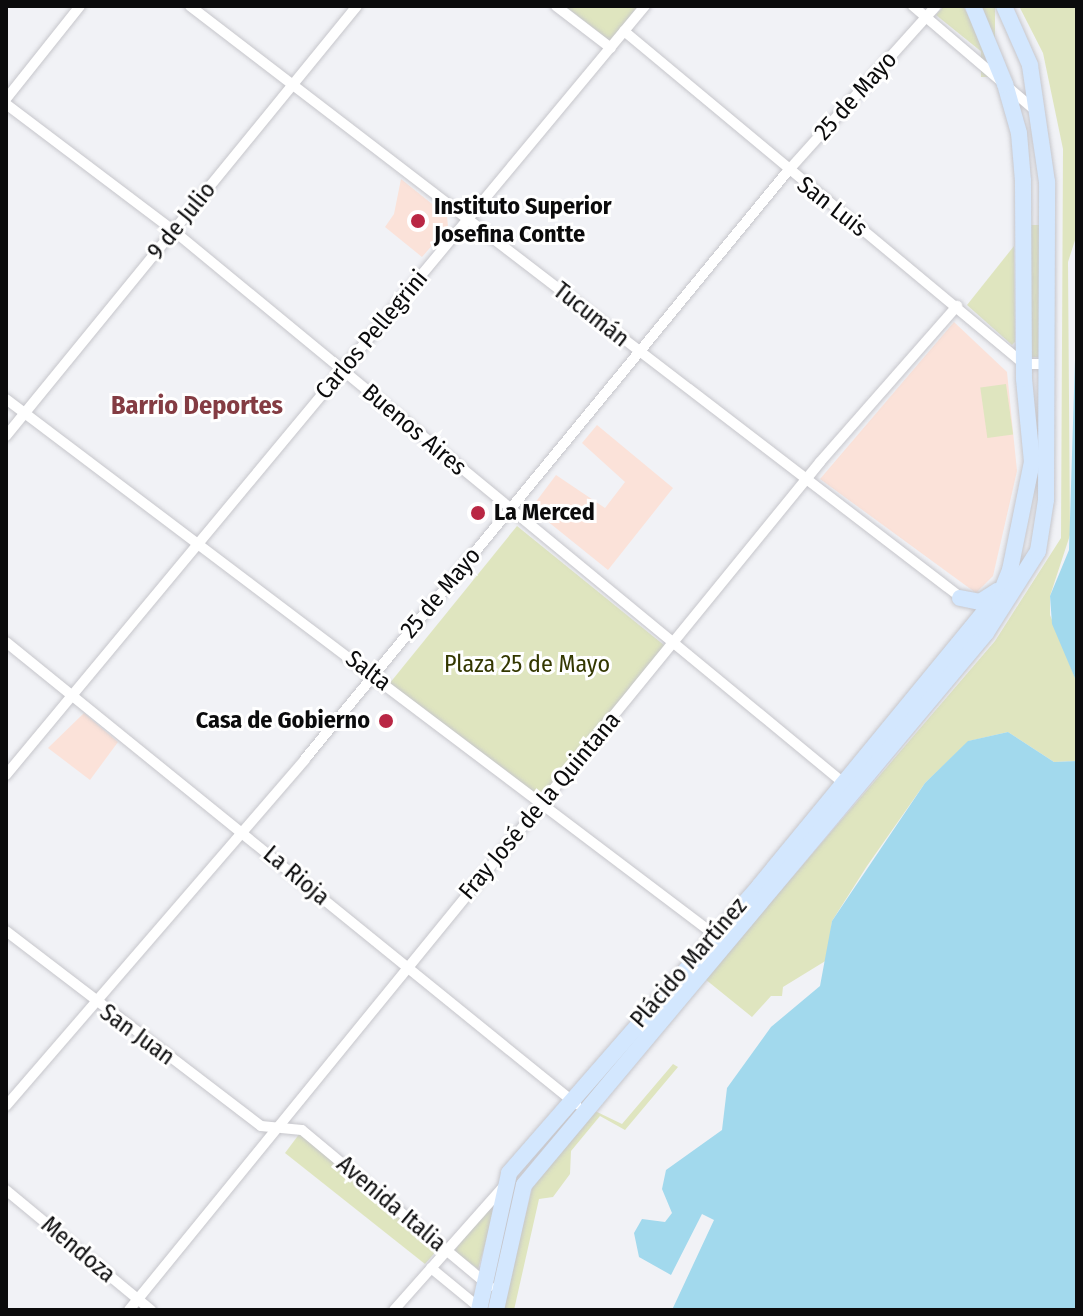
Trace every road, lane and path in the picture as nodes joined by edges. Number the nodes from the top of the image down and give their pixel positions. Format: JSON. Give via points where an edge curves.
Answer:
{"nodes":[{"id":1,"x":80,"y":6,"type":"edge"},
{"id":2,"x":190,"y":6,"type":"edge"},
{"id":3,"x":357,"y":6,"type":"edge"},
{"id":4,"x":556,"y":6,"type":"edge"},
{"id":5,"x":645,"y":6,"type":"edge"},
{"id":6,"x":913,"y":6,"type":"edge"},
{"id":7,"x":936,"y":6,"type":"edge"},
{"id":8,"x":973,"y":6,"type":"edge"},
{"id":9,"x":1004,"y":6,"type":"edge"},
{"id":10,"x":927,"y":18,"type":"junction"},
{"id":11,"x":624,"y":31,"type":"junction"},
{"id":12,"x":611,"y":48,"type":"junction"},
{"id":13,"x":1005,"y":84,"type":"junction"},
{"id":14,"x":292,"y":85,"type":"junction"},
{"id":15,"x":6,"y":102,"type":"edge"},
{"id":16,"x":1041,"y":116,"type":"junction"},
{"id":17,"x":787,"y":172,"type":"junction"},
{"id":18,"x":1024,"y":203,"type":"junction"},
{"id":19,"x":1047,"y":203,"type":"junction"},
{"id":20,"x":467,"y":219,"type":"junction"},
{"id":21,"x":174,"y":231,"type":"junction"},
{"id":22,"x":957,"y":306,"type":"junction"},
{"id":23,"x":639,"y":352,"type":"junction"},
{"id":24,"x":1024,"y":364,"type":"junction"},
{"id":25,"x":1047,"y":364,"type":"junction"},
{"id":26,"x":343,"y":370,"type":"junction"},
{"id":27,"x":6,"y":399,"type":"edge"},
{"id":28,"x":24,"y":413,"type":"junction"},
{"id":29,"x":6,"y":436,"type":"edge"},
{"id":30,"x":1039,"y":461,"type":"junction"},
{"id":31,"x":805,"y":482,"type":"junction"},
{"id":32,"x":510,"y":510,"type":"junction"},
{"id":33,"x":1044,"y":526,"type":"junction"},
{"id":34,"x":1019,"y":531,"type":"junction"},
{"id":35,"x":197,"y":546,"type":"junction"},
{"id":36,"x":1010,"y":570,"type":"junction"},
{"id":37,"x":960,"y":598,"type":"junction"},
{"id":38,"x":988,"y":619,"type":"junction"},
{"id":39,"x":6,"y":642,"type":"edge"},
{"id":40,"x":672,"y":645,"type":"junction"},
{"id":41,"x":373,"y":675,"type":"junction"},
{"id":42,"x":72,"y":695,"type":"junction"},
{"id":43,"x":6,"y":775,"type":"edge"},
{"id":44,"x":849,"y":787,"type":"junction"},
{"id":45,"x":542,"y":804,"type":"junction"},
{"id":46,"x":243,"y":831,"type":"junction"},
{"id":47,"x":766,"y":889,"type":"junction"},
{"id":48,"x":6,"y":931,"type":"edge"},
{"id":49,"x":712,"y":933,"type":"junction"},
{"id":50,"x":729,"y":945,"type":"junction"},
{"id":51,"x":406,"y":968,"type":"junction"},
{"id":52,"x":94,"y":1004,"type":"junction"},
{"id":53,"x":571,"y":1102,"type":"junction"},
{"id":54,"x":6,"y":1106,"type":"edge"},
{"id":55,"x":588,"y":1108,"type":"junction"},
{"id":56,"x":275,"y":1127,"type":"junction"},
{"id":57,"x":504,"y":1184,"type":"junction"},
{"id":58,"x":524,"y":1185,"type":"junction"},
{"id":59,"x":6,"y":1190,"type":"edge"},
{"id":60,"x":446,"y":1250,"type":"junction"},
{"id":61,"x":431,"y":1268,"type":"junction"},
{"id":62,"x":484,"y":1283,"type":"junction"},
{"id":63,"x":137,"y":1299,"type":"junction"},
{"id":64,"x":487,"y":1307,"type":"edge"},
{"id":65,"x":129,"y":1310,"type":"edge"},
{"id":66,"x":151,"y":1310,"type":"edge"},
{"id":67,"x":394,"y":1310,"type":"edge"}],
"edges":[{"from":1,"to":15,"type":"street"},
{"from":2,"to":14,"type":"street","name":"Tucumán"},
{"from":3,"to":14,"type":"street","name":"9 de Julio"},
{"from":4,"to":12,"type":"street"},
{"from":5,"to":11,"type":"street","name":"Carlos Pellegrini"},
{"from":6,"to":10,"type":"street"},
{"from":7,"to":10,"type":"street","name":"25 de Mayo"},
{"from":8,"to":13,"type":"main road"},
{"from":9,"to":16,"type":"main road","via":[[1030,65]]},
{"from":10,"to":13,"type":"street"},
{"from":10,"to":17,"type":"street","name":"25 de Mayo"},
{"from":11,"to":12,"type":"street","name":"Carlos Pellegrini"},
{"from":11,"to":17,"type":"street","name":"San Luis"},
{"from":12,"to":20,"type":"street","name":"Carlos Pellegrini"},
{"from":13,"to":16,"type":"street"},
{"from":13,"to":18,"type":"main road","via":[[1019,133]]},
{"from":14,"to":20,"type":"street","name":"Tucumán"},
{"from":14,"to":21,"type":"street","name":"9 de Julio"},
{"from":15,"to":21,"type":"street","name":"Buenos Aires"},
{"from":16,"to":19,"type":"main road"},
{"from":17,"to":22,"type":"street","name":"San Luis"},
{"from":17,"to":23,"type":"street","name":"25 de Mayo"},
{"from":18,"to":19,"type":"main road"},
{"from":18,"to":24,"type":"main road"},
{"from":19,"to":25,"type":"main road"},
{"from":20,"to":23,"type":"street","name":"Tucumán"},
{"from":20,"to":26,"type":"street","name":"Carlos Pellegrini"},
{"from":21,"to":26,"type":"street","name":"Buenos Aires"},
{"from":21,"to":28,"type":"street","name":"9 de Julio"},
{"from":22,"to":24,"type":"street","name":"San Luis"},
{"from":22,"to":31,"type":"street","name":"Fray José de la Quintana"},
{"from":23,"to":31,"type":"street","name":"Tucumán"},
{"from":23,"to":32,"type":"street","name":"25 de Mayo"},
{"from":24,"to":25,"type":"street"},
{"from":24,"to":30,"type":"main road"},
{"from":25,"to":30,"type":"main road"},
{"from":26,"to":32,"type":"street","name":"Buenos Aires"},
{"from":26,"to":35,"type":"street","name":"Carlos Pellegrini"},
{"from":27,"to":28,"type":"street","name":"Salta"},
{"from":28,"to":29,"type":"street","name":"9 de Julio"},
{"from":28,"to":35,"type":"street","name":"Salta"},
{"from":30,"to":33,"type":"main road"},
{"from":30,"to":34,"type":"main road"},
{"from":31,"to":37,"type":"street","name":"Tucumán"},
{"from":31,"to":40,"type":"street","name":"Fray José de la Quintana"},
{"from":32,"to":40,"type":"street","name":"Buenos Aires"},
{"from":32,"to":41,"type":"street","name":"25 de Mayo"},
{"from":33,"to":34,"type":"main road","via":[[1032,545],[1020,540]]},
{"from":33,"to":38,"type":"main road","via":[[1031,567]]},
{"from":34,"to":36,"type":"main road"},
{"from":35,"to":41,"type":"street","name":"Salta"},
{"from":35,"to":42,"type":"street","name":"Carlos Pellegrini"},
{"from":36,"to":37,"type":"main road","via":[[990,599]]},
{"from":36,"to":38,"type":"main road"},
{"from":37,"to":38,"type":"street","name":"Tucumán"},
{"from":38,"to":44,"type":"main road","name":"Plácido Martínez"},
{"from":39,"to":42,"type":"street","name":"La Rioja"},
{"from":40,"to":44,"type":"street","name":"Buenos Aires"},
{"from":40,"to":45,"type":"street","name":"Fray José de la Quintana"},
{"from":41,"to":45,"type":"street","name":"Salta"},
{"from":41,"to":46,"type":"street","name":"25 de Mayo"},
{"from":42,"to":43,"type":"street","name":"Carlos Pellegrini"},
{"from":42,"to":46,"type":"street","name":"La Rioja"},
{"from":44,"to":47,"type":"main road","name":"Plácido Martínez"},
{"from":45,"to":49,"type":"street","name":"Salta"},
{"from":45,"to":51,"type":"street","name":"Fray José de la Quintana"},
{"from":46,"to":51,"type":"street","name":"La Rioja"},
{"from":46,"to":52,"type":"street","name":"25 de Mayo"},
{"from":47,"to":49,"type":"main road","name":"Plácido Martínez"},
{"from":47,"to":50,"type":"main road","name":"Plácido Martínez"},
{"from":48,"to":52,"type":"street","name":"San Juan"},
{"from":49,"to":50,"type":"street","name":"Salta"},
{"from":49,"to":53,"type":"main road","name":"Plácido Martínez"},
{"from":50,"to":55,"type":"main road","name":"Plácido Martínez"},
{"from":51,"to":53,"type":"street","name":"La Rioja"},
{"from":51,"to":56,"type":"street","name":"Fray José de la Quintana"},
{"from":52,"to":54,"type":"street","name":"25 de Mayo"},
{"from":52,"to":56,"type":"street","name":"San Juan","via":[[261,1126]]},
{"from":53,"to":55,"type":"street","name":"La Rioja"},
{"from":53,"to":57,"type":"main road","name":"Plácido Martínez"},
{"from":55,"to":58,"type":"main road","name":"Plácido Martínez"},
{"from":56,"to":60,"type":"street","name":"Avenida Italia","via":[[302,1130]]},
{"from":56,"to":63,"type":"street","name":"Fray José de la Quintana"},
{"from":57,"to":58,"type":"street"},
{"from":57,"to":60,"type":"street","name":"Plácido Martínez"},
{"from":57,"to":62,"type":"main road"},
{"from":58,"to":64,"type":"main road"},
{"from":59,"to":63,"type":"street","name":"Mendoza"},
{"from":60,"to":61,"type":"street","name":"Plácido Martínez"},
{"from":60,"to":62,"type":"street","name":"Avenida Italia"},
{"from":61,"to":64,"type":"street","name":"Avenida Italia"},
{"from":61,"to":67,"type":"street","name":"Plácido Martínez"},
{"from":62,"to":64,"type":"main road"},
{"from":63,"to":65,"type":"street","name":"Fray José de la Quintana"},
{"from":63,"to":66,"type":"street","name":"Mendoza"}]}
